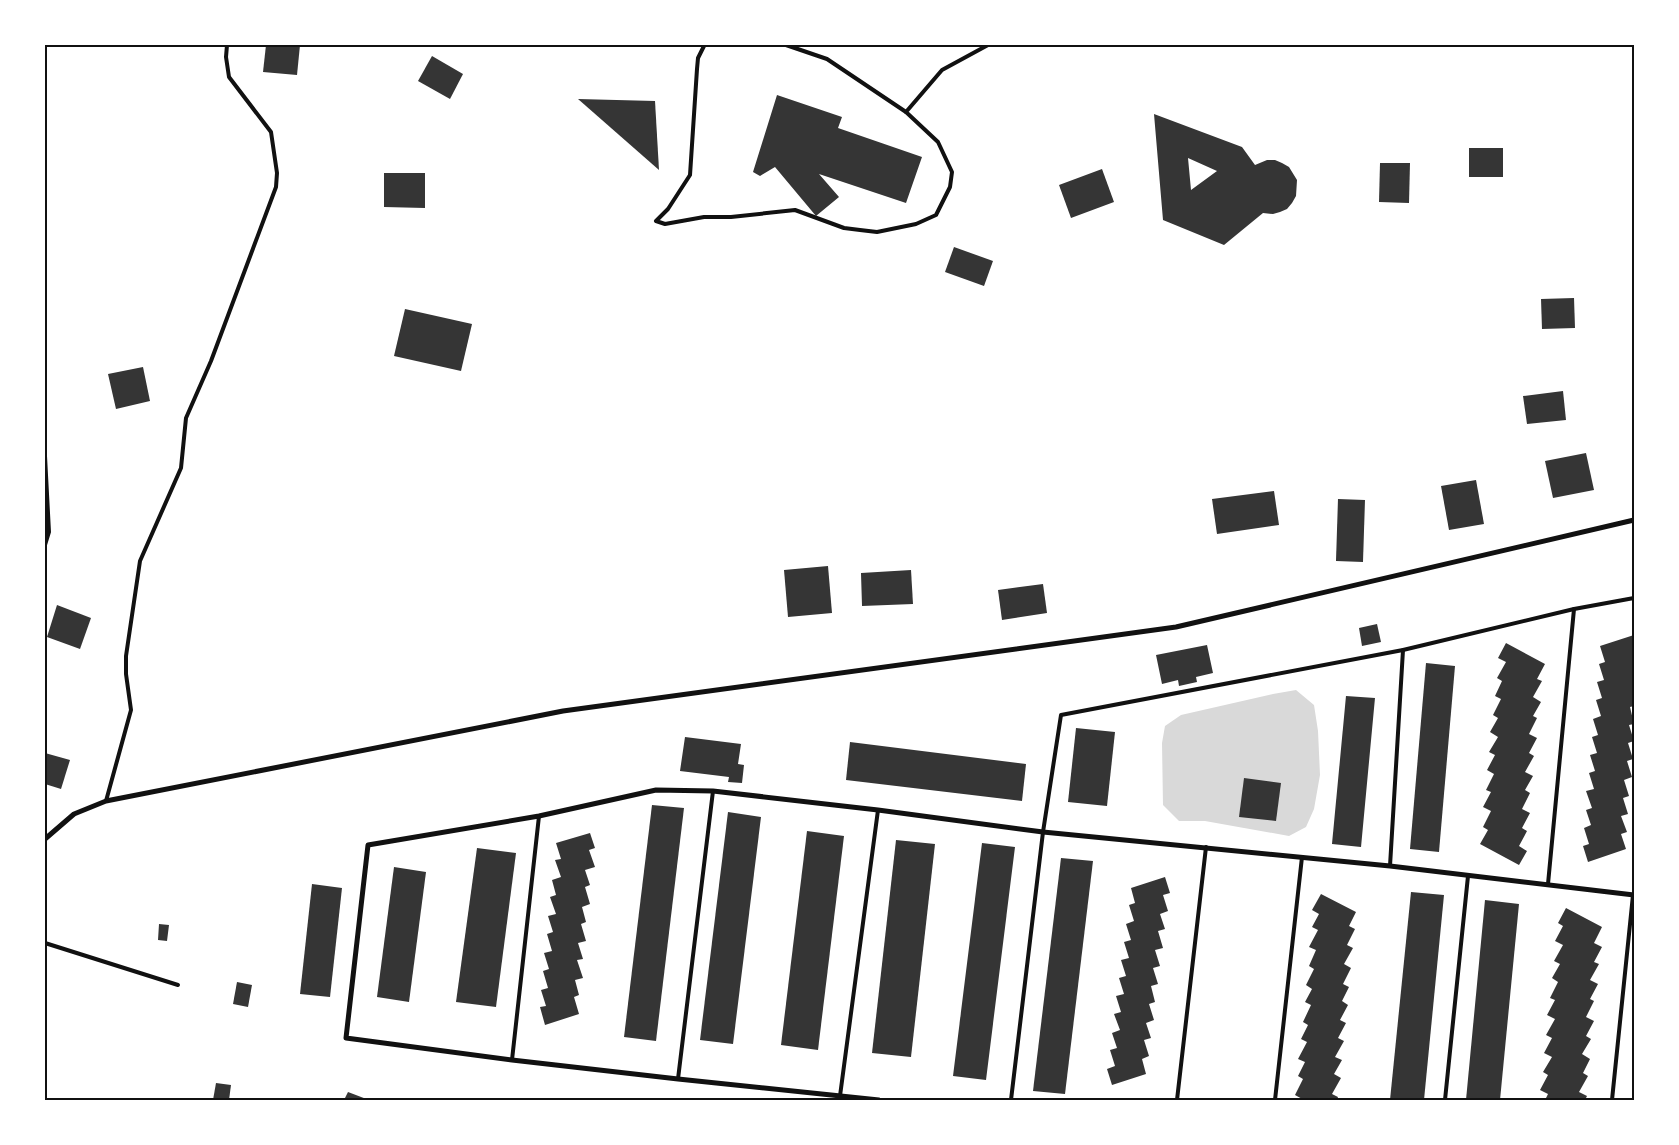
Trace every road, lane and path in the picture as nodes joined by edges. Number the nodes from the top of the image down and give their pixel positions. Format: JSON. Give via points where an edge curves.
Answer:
{"nodes":[{"id":1,"x":227,"y":45,"type":"edge"},
{"id":2,"x":696,"y":45,"type":"edge"},
{"id":3,"x":718,"y":45,"type":"edge"},
{"id":4,"x":786,"y":45,"type":"edge"},
{"id":5,"x":988,"y":45,"type":"edge"},
{"id":6,"x":704,"y":46,"type":"edge"},
{"id":7,"x":983,"y":46,"type":"edge"},
{"id":8,"x":906,"y":112,"type":"junction"},
{"id":9,"x":45,"y":456,"type":"edge"},
{"id":10,"x":1634,"y":520,"type":"edge"},
{"id":11,"x":45,"y":545,"type":"edge"},
{"id":12,"x":1634,"y":598,"type":"edge"},
{"id":13,"x":1574,"y":609,"type":"junction"},
{"id":14,"x":1403,"y":650,"type":"junction"},
{"id":15,"x":713,"y":791,"type":"junction"},
{"id":16,"x":106,"y":801,"type":"junction"},
{"id":17,"x":878,"y":810,"type":"junction"},
{"id":18,"x":539,"y":816,"type":"junction"},
{"id":19,"x":1043,"y":832,"type":"junction"},
{"id":20,"x":45,"y":839,"type":"edge"},
{"id":21,"x":1206,"y":847,"type":"junction"},
{"id":22,"x":1302,"y":857,"type":"junction"},
{"id":23,"x":1390,"y":866,"type":"junction"},
{"id":24,"x":1468,"y":876,"type":"junction"},
{"id":25,"x":1548,"y":884,"type":"junction"},
{"id":26,"x":1634,"y":895,"type":"edge"},
{"id":27,"x":45,"y":943,"type":"edge"},
{"id":28,"x":178,"y":985,"type":"dead end"},
{"id":29,"x":512,"y":1060,"type":"junction"},
{"id":30,"x":678,"y":1079,"type":"junction"},
{"id":31,"x":840,"y":1096,"type":"junction"},
{"id":32,"x":879,"y":1100,"type":"edge"},
{"id":33,"x":1011,"y":1100,"type":"edge"},
{"id":34,"x":1177,"y":1100,"type":"edge"},
{"id":35,"x":1275,"y":1100,"type":"edge"},
{"id":36,"x":1445,"y":1100,"type":"edge"},
{"id":37,"x":1612,"y":1100,"type":"edge"}],
"edges":[{"from":1,"to":16,"type":"lane","via":[[229,77],[271,132],[278,173],[276,187],[211,361],[186,418],[181,468],[140,561],[126,656],[131,710]]},
{"from":2,"to":6,"type":"lane"},
{"from":3,"to":6,"type":"lane"},
{"from":4,"to":8,"type":"lane","via":[[828,59]]},
{"from":5,"to":7,"type":"lane"},
{"from":6,"to":8,"type":"lane","via":[[698,58],[690,174],[656,221],[665,224],[704,217],[795,210],[844,228],[877,232],[916,224],[936,215],[950,187],[952,172],[938,142]]},
{"from":7,"to":8,"type":"lane","via":[[942,70]]},
{"from":9,"to":11,"type":"lane","via":[[49,532]]},
{"from":10,"to":16,"type":"street","via":[[1176,627],[564,712]]},
{"from":12,"to":13,"type":"lane"},
{"from":13,"to":14,"type":"lane"},
{"from":13,"to":25,"type":"lane"},
{"from":14,"to":19,"type":"lane","via":[[1061,715]]},
{"from":14,"to":23,"type":"lane"},
{"from":15,"to":17,"type":"street"},
{"from":15,"to":18,"type":"street","via":[[656,790]]},
{"from":15,"to":30,"type":"lane"},
{"from":16,"to":20,"type":"street","via":[[74,814]]},
{"from":17,"to":19,"type":"street"},
{"from":17,"to":31,"type":"lane"},
{"from":18,"to":29,"type":"lane"},
{"from":18,"to":29,"type":"street","via":[[368,845],[346,1038]]},
{"from":19,"to":21,"type":"street"},
{"from":19,"to":33,"type":"lane"},
{"from":21,"to":22,"type":"street"},
{"from":21,"to":34,"type":"lane"},
{"from":22,"to":23,"type":"street"},
{"from":22,"to":35,"type":"lane"},
{"from":23,"to":24,"type":"street"},
{"from":24,"to":25,"type":"street"},
{"from":24,"to":36,"type":"lane"},
{"from":25,"to":26,"type":"street"},
{"from":26,"to":37,"type":"lane"},
{"from":27,"to":28,"type":"lane"},
{"from":29,"to":30,"type":"street"},
{"from":30,"to":31,"type":"street"},
{"from":31,"to":32,"type":"street"}]}
